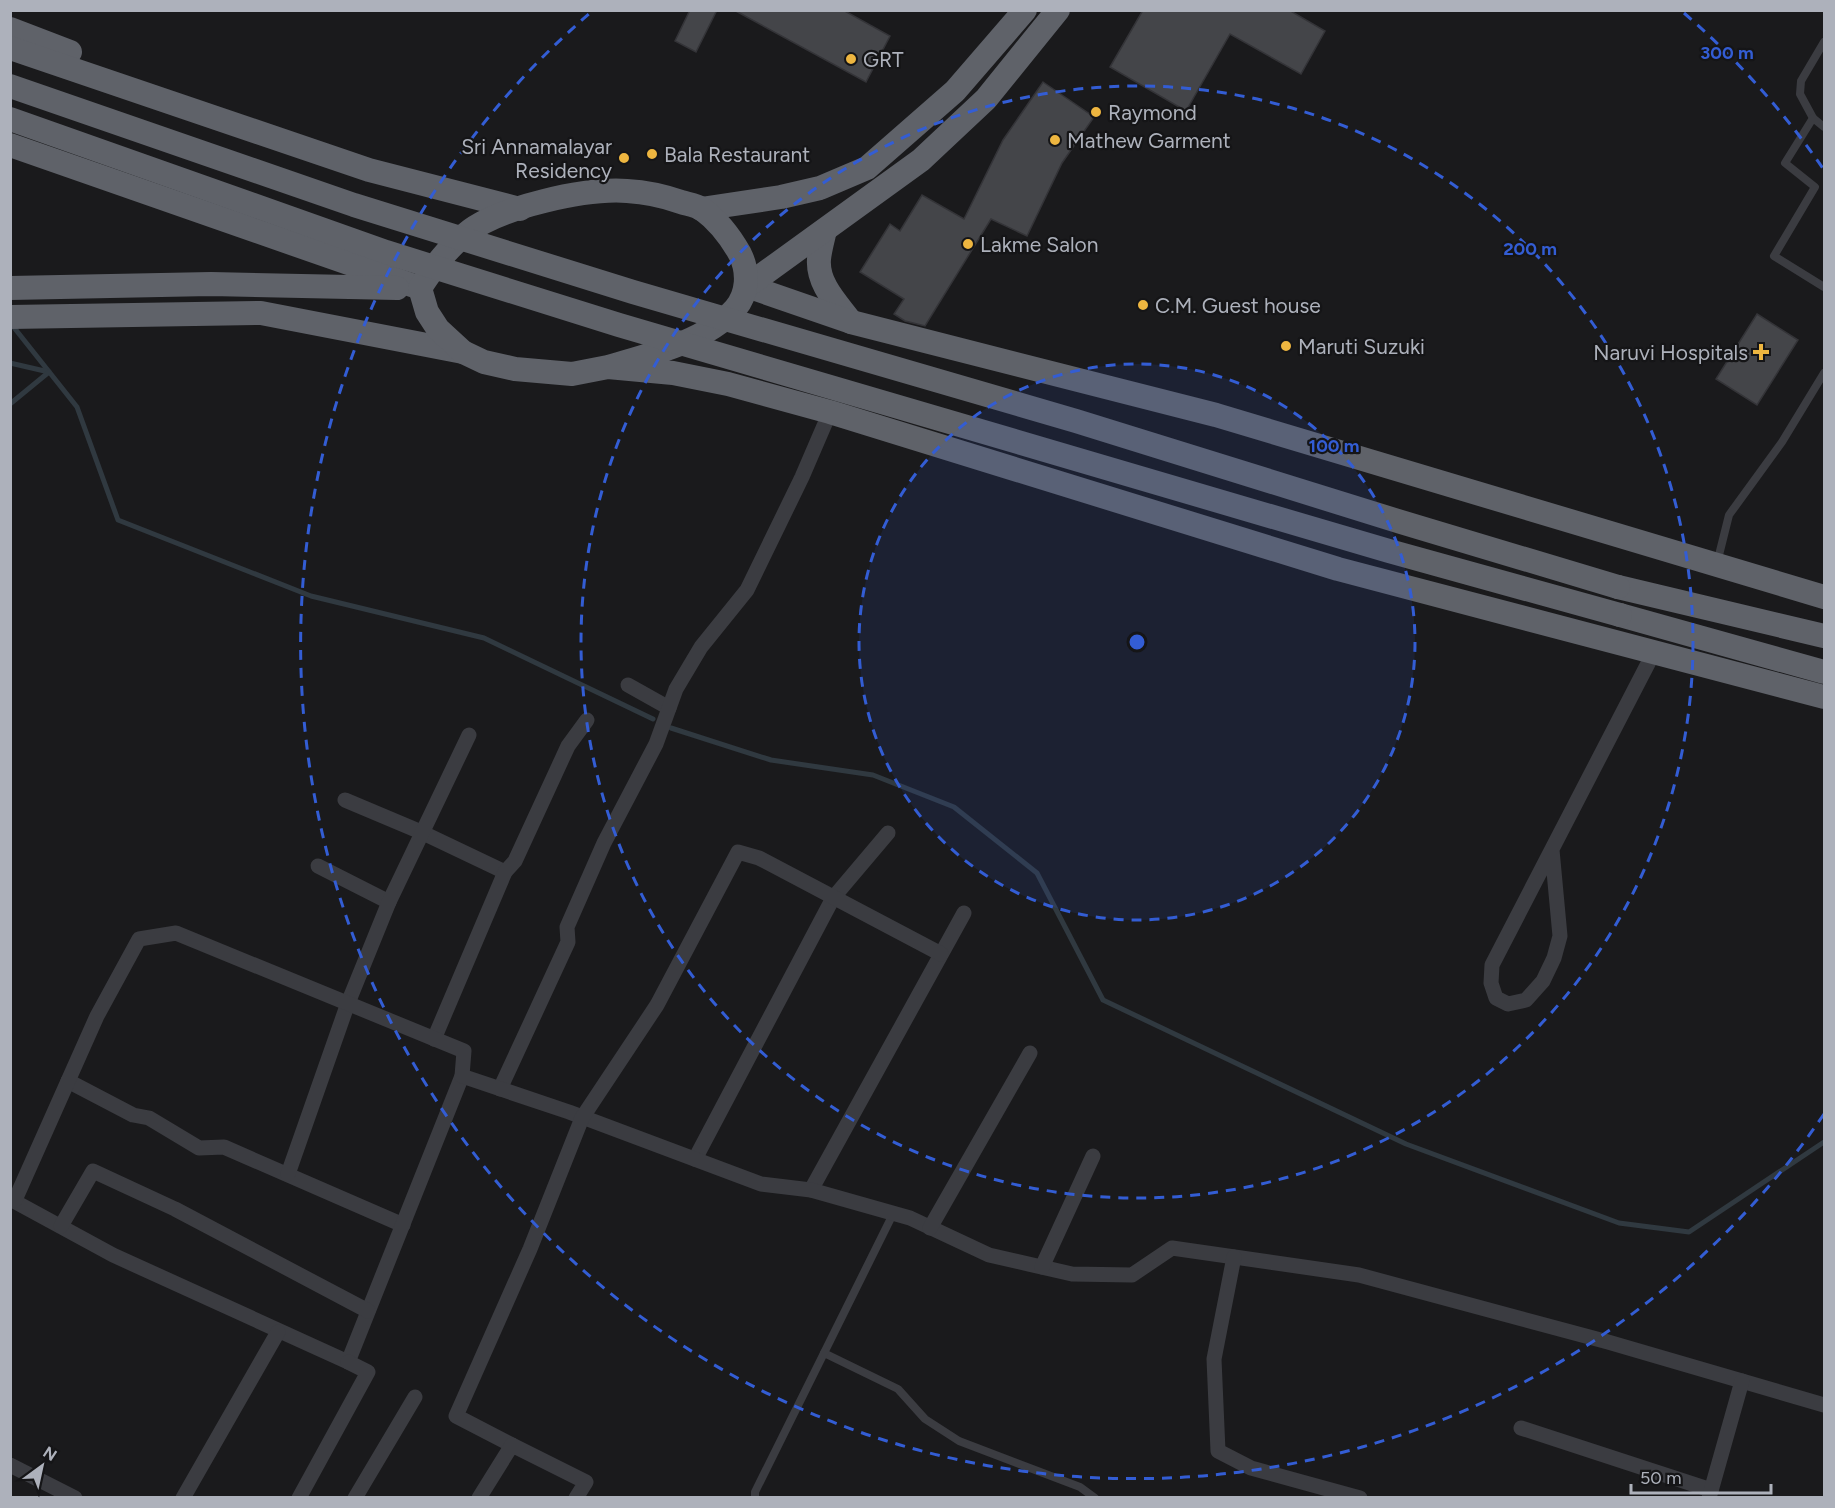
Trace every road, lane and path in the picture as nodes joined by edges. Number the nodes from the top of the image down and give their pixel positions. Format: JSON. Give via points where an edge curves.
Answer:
{"nodes":[{"id":1,"x":1024,"y":10,"type":"edge"},
{"id":2,"x":1058,"y":10,"type":"edge"},
{"id":3,"x":10,"y":29,"type":"edge"},
{"id":4,"x":1824,"y":42,"type":"edge"},
{"id":5,"x":10,"y":48,"type":"edge"},
{"id":6,"x":10,"y":86,"type":"edge"},
{"id":7,"x":1813,"y":118,"type":"junction"},
{"id":8,"x":10,"y":119,"type":"edge"},
{"id":9,"x":1824,"y":127,"type":"edge"},
{"id":10,"x":287,"y":142,"type":"junction"},
{"id":11,"x":10,"y":145,"type":"edge"},
{"id":12,"x":520,"y":209,"type":"junction"},
{"id":13,"x":701,"y":209,"type":"junction"},
{"id":14,"x":825,"y":230,"type":"junction"},
{"id":15,"x":747,"y":286,"type":"junction"},
{"id":16,"x":1824,"y":287,"type":"edge"},
{"id":17,"x":10,"y":288,"type":"edge"},
{"id":18,"x":420,"y":288,"type":"junction"},
{"id":19,"x":10,"y":317,"type":"edge"},
{"id":20,"x":851,"y":322,"type":"junction"},
{"id":21,"x":463,"y":352,"type":"junction"},
{"id":22,"x":608,"y":367,"type":"junction"},
{"id":23,"x":1824,"y":373,"type":"edge"},
{"id":24,"x":830,"y":412,"type":"junction"},
{"id":25,"x":1717,"y":565,"type":"junction"},
{"id":26,"x":1824,"y":597,"type":"edge"},
{"id":27,"x":1824,"y":636,"type":"edge"},
{"id":28,"x":1654,"y":652,"type":"junction"},
{"id":29,"x":1824,"y":672,"type":"edge"},
{"id":30,"x":628,"y":685,"type":"dead end"},
{"id":31,"x":1824,"y":697,"type":"edge"},
{"id":32,"x":669,"y":708,"type":"junction"},
{"id":33,"x":587,"y":720,"type":"dead end"},
{"id":34,"x":469,"y":735,"type":"dead end"},
{"id":35,"x":345,"y":800,"type":"dead end"},
{"id":36,"x":421,"y":832,"type":"junction"},
{"id":37,"x":888,"y":833,"type":"dead end"},
{"id":38,"x":1552,"y":850,"type":"junction"},
{"id":39,"x":318,"y":866,"type":"dead end"},
{"id":40,"x":506,"y":872,"type":"junction"},
{"id":41,"x":833,"y":898,"type":"junction"},
{"id":42,"x":389,"y":902,"type":"junction"},
{"id":43,"x":964,"y":913,"type":"dead end"},
{"id":44,"x":941,"y":954,"type":"junction"},
{"id":45,"x":348,"y":1004,"type":"junction"},
{"id":46,"x":434,"y":1038,"type":"junction"},
{"id":47,"x":1030,"y":1053,"type":"dead end"},
{"id":48,"x":462,"y":1076,"type":"junction"},
{"id":49,"x":68,"y":1081,"type":"junction"},
{"id":50,"x":500,"y":1089,"type":"junction"},
{"id":51,"x":582,"y":1118,"type":"junction"},
{"id":52,"x":1093,"y":1156,"type":"dead end"},
{"id":53,"x":695,"y":1159,"type":"junction"},
{"id":54,"x":288,"y":1174,"type":"junction"},
{"id":55,"x":811,"y":1190,"type":"junction"},
{"id":56,"x":13,"y":1200,"type":"edge"},
{"id":57,"x":893,"y":1214,"type":"junction"},
{"id":58,"x":403,"y":1225,"type":"junction"},
{"id":59,"x":61,"y":1226,"type":"junction"},
{"id":60,"x":930,"y":1228,"type":"junction"},
{"id":61,"x":1234,"y":1257,"type":"junction"},
{"id":62,"x":1042,"y":1267,"type":"junction"},
{"id":63,"x":368,"y":1311,"type":"junction"},
{"id":64,"x":278,"y":1332,"type":"junction"},
{"id":65,"x":824,"y":1353,"type":"junction"},
{"id":66,"x":348,"y":1362,"type":"junction"},
{"id":67,"x":1742,"y":1381,"type":"junction"},
{"id":68,"x":415,"y":1397,"type":"dead end"},
{"id":69,"x":1824,"y":1405,"type":"edge"},
{"id":70,"x":1521,"y":1428,"type":"dead end"},
{"id":71,"x":512,"y":1444,"type":"junction"},
{"id":72,"x":10,"y":1465,"type":"edge"},
{"id":73,"x":1710,"y":1494,"type":"edge"},
{"id":74,"x":1337,"y":1495,"type":"edge"},
{"id":75,"x":75,"y":1497,"type":"edge"},
{"id":76,"x":183,"y":1497,"type":"edge"},
{"id":77,"x":299,"y":1497,"type":"edge"},
{"id":78,"x":355,"y":1497,"type":"edge"},
{"id":79,"x":478,"y":1497,"type":"edge"},
{"id":80,"x":576,"y":1497,"type":"edge"},
{"id":81,"x":755,"y":1497,"type":"edge"},
{"id":82,"x":1095,"y":1497,"type":"edge"},
{"id":83,"x":1360,"y":1497,"type":"edge"}],
"edges":[{"from":1,"to":13,"type":"highway","via":[[955,91],[867,168],[820,188]]},
{"from":2,"to":14,"type":"highway","via":[[986,99],[921,160]]},
{"from":3,"to":10,"type":"highway","via":[[181,94]]},
{"from":4,"to":7,"type":"lane","via":[[1801,81],[1800,94]]},
{"from":5,"to":10,"type":"highway"},
{"from":6,"to":27,"type":"highway","bridge":true,"via":[[354,205],[633,292],[1076,421],[1618,587]]},
{"from":7,"to":9,"type":"lane"},
{"from":7,"to":16,"type":"lane","via":[[1785,163],[1815,188],[1773,256]]},
{"from":8,"to":29,"type":"highway","bridge":true,"via":[[386,252],[619,325],[1389,551]]},
{"from":10,"to":12,"type":"highway","via":[[369,170]]},
{"from":11,"to":18,"type":"highway"},
{"from":12,"to":13,"type":"highway","via":[[585,193],[627,190],[665,196]]},
{"from":12,"to":18,"type":"highway","via":[[468,231],[440,257]]},
{"from":13,"to":15,"type":"highway","via":[[731,239],[744,262]]},
{"from":14,"to":15,"type":"highway"},
{"from":14,"to":20,"type":"highway","via":[[819,260],[821,276]]},
{"from":15,"to":20,"type":"highway"},
{"from":15,"to":22,"type":"highway","via":[[736,308],[712,328],[664,350]]},
{"from":17,"to":18,"type":"highway","via":[[211,284]]},
{"from":18,"to":21,"type":"highway","via":[[427,312],[438,329]]},
{"from":19,"to":21,"type":"highway","via":[[261,313]]},
{"from":20,"to":25,"type":"highway","via":[[1216,415]]},
{"from":21,"to":22,"type":"highway","via":[[515,369],[572,374]]},
{"from":22,"to":24,"type":"highway","via":[[673,373],[728,384]]},
{"from":23,"to":25,"type":"lane","via":[[1782,442],[1729,515]]},
{"from":24,"to":28,"type":"highway","via":[[1338,568]]},
{"from":24,"to":32,"type":"street","via":[[747,590],[701,647]]},
{"from":25,"to":26,"type":"highway"},
{"from":28,"to":31,"type":"highway"},
{"from":28,"to":38,"type":"street"},
{"from":30,"to":32,"type":"street"},
{"from":32,"to":50,"type":"street","via":[[656,744],[604,843],[567,927],[568,942]]},
{"from":33,"to":40,"type":"street","via":[[568,746],[515,861]]},
{"from":34,"to":36,"type":"street"},
{"from":35,"to":36,"type":"street"},
{"from":36,"to":40,"type":"street"},
{"from":36,"to":42,"type":"street"},
{"from":37,"to":41,"type":"street"},
{"from":38,"to":38,"type":"street","via":[[1492,965],[1491,983],[1496,998],[1508,1004],[1526,1000],[1543,981],[1554,958],[1560,936]]},
{"from":39,"to":42,"type":"street"},
{"from":40,"to":46,"type":"street"},
{"from":41,"to":44,"type":"street"},
{"from":41,"to":51,"type":"street","via":[[759,858],[738,852],[657,1005]]},
{"from":41,"to":53,"type":"street"},
{"from":42,"to":45,"type":"street"},
{"from":43,"to":44,"type":"street"},
{"from":44,"to":55,"type":"street"},
{"from":45,"to":46,"type":"street"},
{"from":45,"to":49,"type":"street","via":[[176,933],[139,939],[97,1016]]},
{"from":45,"to":54,"type":"street"},
{"from":46,"to":48,"type":"street","via":[[464,1051]]},
{"from":47,"to":60,"type":"street"},
{"from":48,"to":50,"type":"street"},
{"from":48,"to":58,"type":"street"},
{"from":49,"to":54,"type":"street","via":[[133,1115],[149,1118],[199,1148],[224,1147]]},
{"from":49,"to":56,"type":"street"},
{"from":50,"to":51,"type":"street"},
{"from":51,"to":53,"type":"street"},
{"from":51,"to":71,"type":"street","via":[[530,1249],[456,1416]]},
{"from":52,"to":62,"type":"street"},
{"from":53,"to":55,"type":"street","via":[[761,1184]]},
{"from":54,"to":58,"type":"street"},
{"from":55,"to":57,"type":"street"},
{"from":56,"to":59,"type":"street"},
{"from":57,"to":60,"type":"street"},
{"from":57,"to":65,"type":"lane"},
{"from":58,"to":63,"type":"street"},
{"from":59,"to":63,"type":"street","via":[[93,1171],[175,1209]]},
{"from":59,"to":64,"type":"street","via":[[113,1255]]},
{"from":60,"to":62,"type":"street","via":[[989,1255]]},
{"from":61,"to":62,"type":"street","via":[[1172,1248],[1132,1275],[1072,1274]]},
{"from":61,"to":67,"type":"street","via":[[1359,1275]]},
{"from":61,"to":74,"type":"street","via":[[1214,1359],[1218,1451],[1251,1468]]},
{"from":63,"to":66,"type":"street"},
{"from":64,"to":66,"type":"street"},
{"from":64,"to":76,"type":"street"},
{"from":65,"to":81,"type":"lane"},
{"from":65,"to":82,"type":"lane","via":[[898,1389],[925,1419],[959,1441],[1080,1487]]},
{"from":66,"to":77,"type":"street","via":[[368,1372]]},
{"from":67,"to":69,"type":"street"},
{"from":67,"to":73,"type":"street"},
{"from":68,"to":78,"type":"street"},
{"from":70,"to":73,"type":"street"},
{"from":71,"to":79,"type":"street"},
{"from":71,"to":80,"type":"street","via":[[585,1482]]},
{"from":72,"to":75,"type":"street"},
{"from":74,"to":83,"type":"street"}]}
